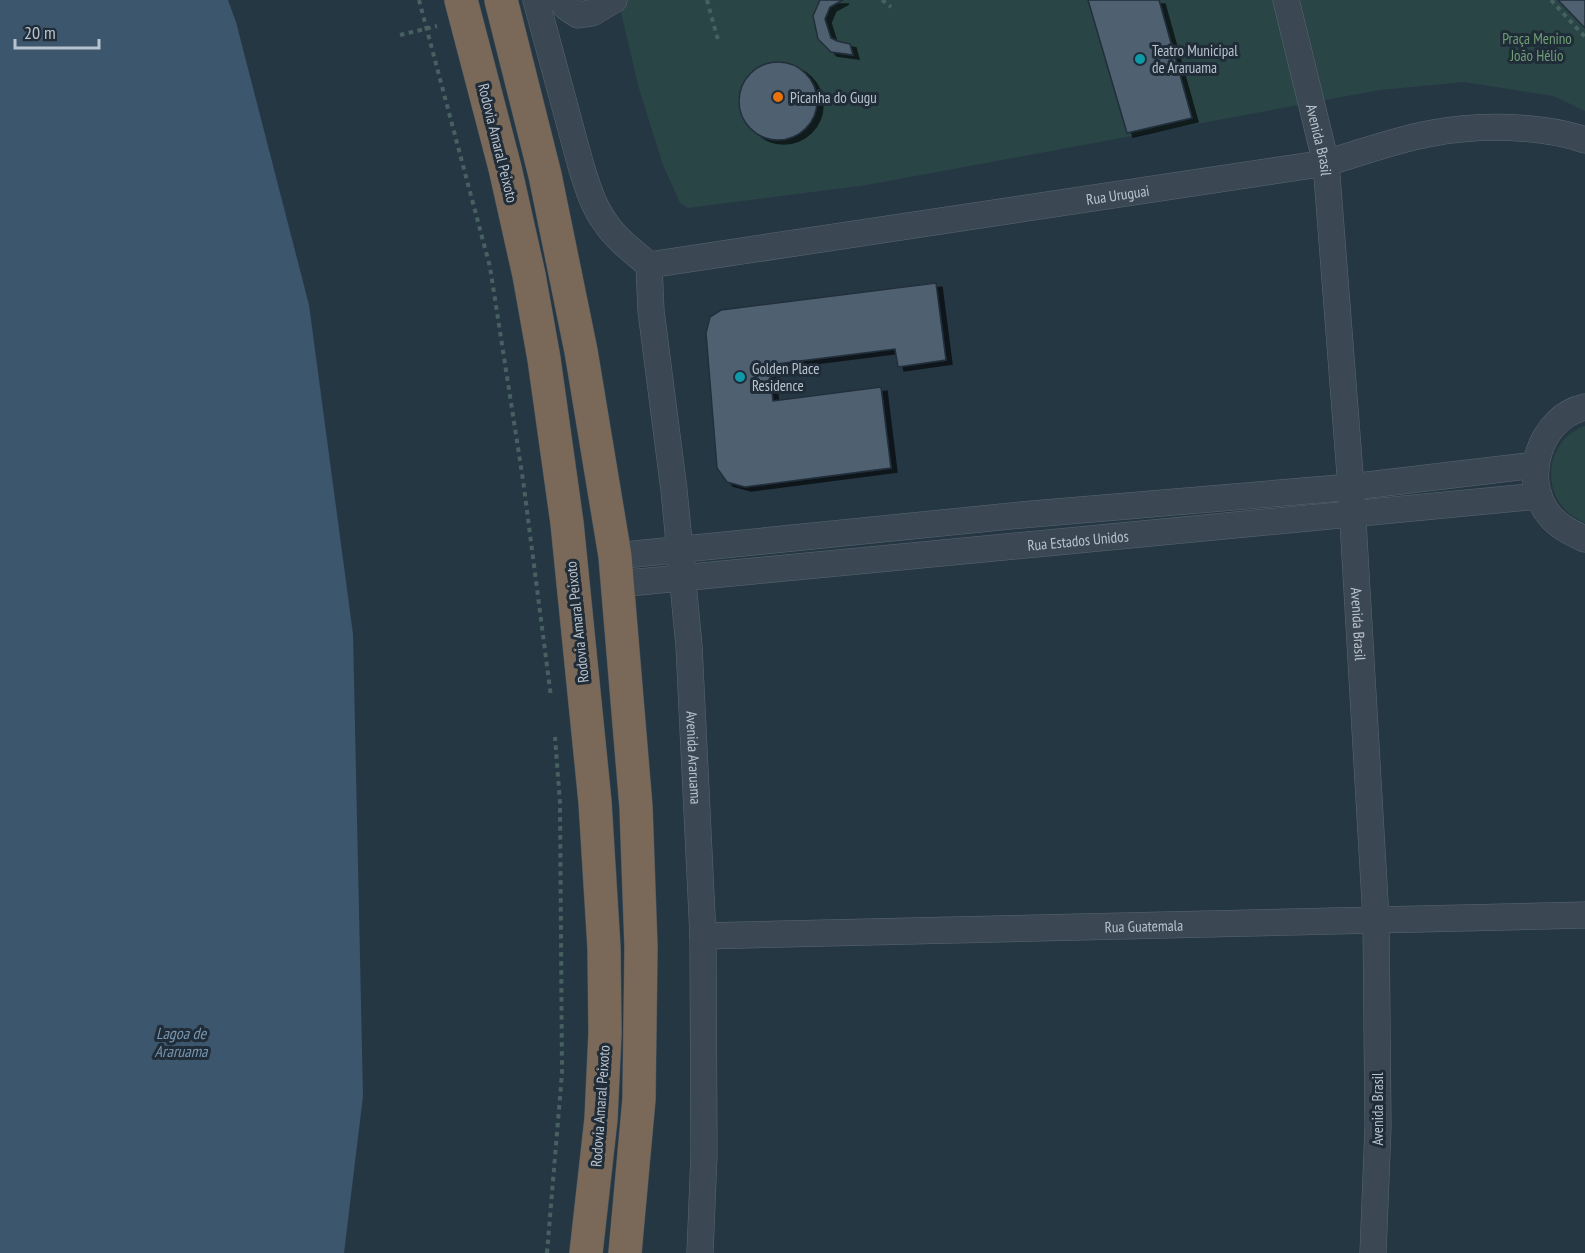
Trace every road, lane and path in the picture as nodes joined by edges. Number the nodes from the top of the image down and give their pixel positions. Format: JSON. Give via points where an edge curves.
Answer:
{"nodes":[{"id":1,"x":419,"y":0,"type":"edge"},
{"id":2,"x":501,"y":0,"type":"edge"},
{"id":3,"x":536,"y":0,"type":"edge"},
{"id":4,"x":561,"y":0,"type":"edge"},
{"id":5,"x":614,"y":0,"type":"edge"},
{"id":6,"x":708,"y":0,"type":"edge"},
{"id":7,"x":882,"y":0,"type":"edge"},
{"id":8,"x":1286,"y":0,"type":"edge"},
{"id":9,"x":1551,"y":0,"type":"edge"},
{"id":10,"x":891,"y":8,"type":"dead end"},
{"id":11,"x":464,"y":9,"type":"edge"},
{"id":12,"x":427,"y":28,"type":"junction"},
{"id":13,"x":400,"y":34,"type":"dead end"},
{"id":14,"x":1585,"y":37,"type":"edge"},
{"id":15,"x":718,"y":40,"type":"dead end"},
{"id":16,"x":1585,"y":140,"type":"edge"},
{"id":17,"x":1326,"y":163,"type":"junction"},
{"id":18,"x":649,"y":265,"type":"junction"},
{"id":19,"x":544,"y":359,"type":"junction"},
{"id":20,"x":1585,"y":407,"type":"edge"},
{"id":21,"x":1535,"y":465,"type":"junction"},
{"id":22,"x":1351,"y":487,"type":"junction"},
{"id":23,"x":1539,"y":496,"type":"junction"},
{"id":24,"x":1159,"y":502,"type":"junction"},
{"id":25,"x":1021,"y":515,"type":"junction"},
{"id":26,"x":1352,"y":515,"type":"junction"},
{"id":27,"x":889,"y":527,"type":"junction"},
{"id":28,"x":1162,"y":533,"type":"junction"},
{"id":29,"x":1585,"y":539,"type":"edge"},
{"id":30,"x":1024,"y":546,"type":"junction"},
{"id":31,"x":680,"y":548,"type":"junction"},
{"id":32,"x":891,"y":559,"type":"junction"},
{"id":33,"x":612,"y":571,"type":"junction"},
{"id":34,"x":683,"y":579,"type":"junction"},
{"id":35,"x":551,"y":697,"type":"dead end"},
{"id":36,"x":555,"y":732,"type":"dead end"},
{"id":37,"x":595,"y":802,"type":"junction"},
{"id":38,"x":1585,"y":915,"type":"edge"},
{"id":39,"x":1376,"y":919,"type":"junction"},
{"id":40,"x":703,"y":936,"type":"junction"},
{"id":41,"x":547,"y":1253,"type":"edge"},
{"id":42,"x":586,"y":1253,"type":"edge"},
{"id":43,"x":625,"y":1253,"type":"edge"},
{"id":44,"x":700,"y":1253,"type":"edge"},
{"id":45,"x":1373,"y":1253,"type":"edge"}],
"edges":[{"from":1,"to":12,"type":"path"},
{"from":2,"to":33,"type":"highway","via":[[545,175],[581,351]]},
{"from":3,"to":18,"type":"street","via":[[590,193],[605,223]]},
{"from":4,"to":5,"type":"street","via":[[578,15],[592,13]]},
{"from":6,"to":15,"type":"path"},
{"from":7,"to":10,"type":"path"},
{"from":8,"to":17,"type":"street","name":"Avenida Brasil"},
{"from":9,"to":14,"type":"path"},
{"from":11,"to":12,"type":"path"},
{"from":11,"to":19,"type":"highway","name":"Rodovia Amaral Peixoto","via":[[505,168]]},
{"from":12,"to":13,"type":"path"},
{"from":12,"to":35,"type":"path","via":[[490,267],[524,480]]},
{"from":16,"to":17,"type":"street","name":"Rua Uruguai","via":[[1526,129],[1474,128],[1432,133]]},
{"from":17,"to":18,"type":"street","name":"Rua Uruguai"},
{"from":17,"to":22,"type":"street","name":"Avenida Brasil"},
{"from":18,"to":31,"type":"street","name":"Avenida Araruama","via":[[651,311]]},
{"from":19,"to":33,"type":"highway","via":[[565,432],[584,531]]},
{"from":19,"to":37,"type":"highway","name":"Rodovia Amaral Peixoto","via":[[567,523]]},
{"from":20,"to":21,"type":"street","via":[[1557,421],[1542,441]]},
{"from":21,"to":22,"type":"street","name":"Rua Estados Unidos"},
{"from":21,"to":23,"type":"street"},
{"from":22,"to":24,"type":"street","name":"Rua Estados Unidos"},
{"from":22,"to":26,"type":"street","name":"Avenida Brasil"},
{"from":23,"to":26,"type":"street","name":"Rua Estados Unidos"},
{"from":23,"to":29,"type":"street","via":[[1549,515],[1565,530]]},
{"from":24,"to":25,"type":"street","name":"Rua Estados Unidos"},
{"from":24,"to":28,"type":"street"},
{"from":25,"to":27,"type":"street","name":"Rua Estados Unidos"},
{"from":25,"to":30,"type":"street"},
{"from":26,"to":28,"type":"street","name":"Rua Estados Unidos"},
{"from":26,"to":39,"type":"street","name":"Avenida Brasil"},
{"from":27,"to":31,"type":"street","name":"Rua Estados Unidos"},
{"from":27,"to":32,"type":"street"},
{"from":28,"to":30,"type":"street","name":"Rua Estados Unidos"},
{"from":30,"to":32,"type":"street","name":"Rua Estados Unidos"},
{"from":31,"to":33,"type":"street","name":"Rua Estados Unidos"},
{"from":31,"to":34,"type":"street","name":"Avenida Araruama"},
{"from":32,"to":34,"type":"street","name":"Rua Estados Unidos"},
{"from":33,"to":34,"type":"street","name":"Rua Estados Unidos"},
{"from":33,"to":37,"type":"highway","via":[[597,594],[593,621]]},
{"from":33,"to":43,"type":"highway","via":[[636,807],[641,947],[639,1099]]},
{"from":34,"to":40,"type":"street","name":"Avenida Araruama"},
{"from":36,"to":41,"type":"path","via":[[560,803],[562,1073]]},
{"from":37,"to":42,"type":"highway","name":"Rodovia Amaral Peixoto","via":[[605,1033],[601,1119]]},
{"from":38,"to":39,"type":"street","name":"Rua Guatemala"},
{"from":39,"to":40,"type":"street","name":"Rua Guatemala"},
{"from":39,"to":45,"type":"street","name":"Avenida Brasil","via":[[1378,1127]]},
{"from":40,"to":44,"type":"street","name":"Avenida Araruama","via":[[704,1154]]}]}
